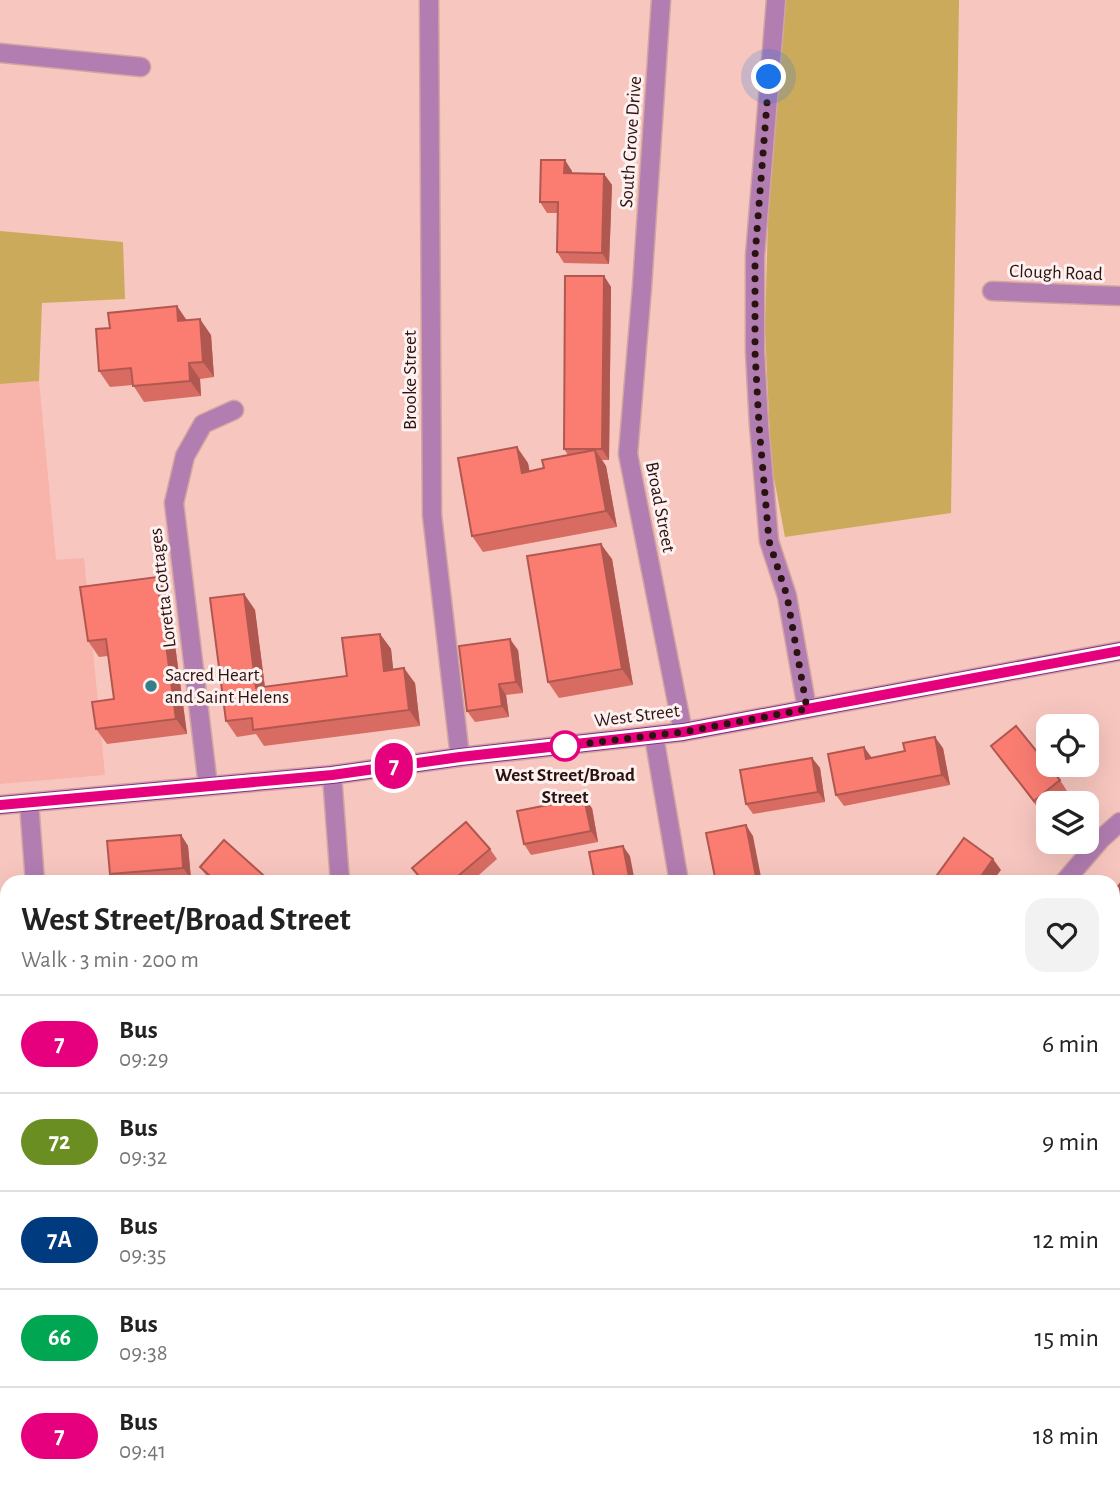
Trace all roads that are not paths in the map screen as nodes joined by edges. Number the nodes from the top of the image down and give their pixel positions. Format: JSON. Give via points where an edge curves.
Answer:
{"nodes":[{"id":1,"x":429,"y":0,"type":"edge"},
{"id":2,"x":661,"y":0,"type":"edge"},
{"id":3,"x":776,"y":0,"type":"edge"},
{"id":4,"x":0,"y":53,"type":"edge"},
{"id":5,"x":141,"y":67,"type":"dead end"},
{"id":6,"x":642,"y":287,"type":"joint"},
{"id":7,"x":992,"y":292,"type":"dead end"},
{"id":8,"x":1120,"y":296,"type":"edge"},
{"id":9,"x":234,"y":410,"type":"dead end"},
{"id":10,"x":1120,"y":652,"type":"edge"},
{"id":11,"x":807,"y":709,"type":"junction"},
{"id":12,"x":683,"y":732,"type":"junction"},
{"id":13,"x":654,"y":736,"type":"junction"},
{"id":14,"x":460,"y":757,"type":"junction"},
{"id":15,"x":332,"y":775,"type":"junction"},
{"id":16,"x":208,"y":786,"type":"junction"},
{"id":17,"x":29,"y":803,"type":"junction"},
{"id":18,"x":0,"y":805,"type":"edge"},
{"id":19,"x":1120,"y":822,"type":"edge"},
{"id":20,"x":34,"y":875,"type":"edge"},
{"id":21,"x":339,"y":875,"type":"edge"},
{"id":22,"x":678,"y":875,"type":"edge"},
{"id":23,"x":1070,"y":875,"type":"edge"}],
"edges":[{"from":1,"to":14,"type":"street","name":"Brooke Street","via":[[432,515]]},
{"from":2,"to":6,"type":"street","name":"South Grove Drive"},
{"from":3,"to":11,"type":"street","via":[[755,256],[755,352],[769,541],[787,596]]},
{"from":4,"to":5,"type":"street"},
{"from":6,"to":12,"type":"street","name":"Broad Street","via":[[628,454]]},
{"from":7,"to":8,"type":"street","name":"Clough Road"},
{"from":9,"to":16,"type":"street","name":"Loretta Cottages","via":[[203,424],[185,456],[174,503]]},
{"from":10,"to":11,"type":"main road","name":"West Street"},
{"from":11,"to":12,"type":"main road","name":"West Street"},
{"from":12,"to":13,"type":"main road","name":"West Street"},
{"from":13,"to":14,"type":"main road","name":"West Street"},
{"from":13,"to":22,"type":"street"},
{"from":14,"to":15,"type":"main road","name":"West Street"},
{"from":15,"to":16,"type":"main road","name":"West Street"},
{"from":15,"to":21,"type":"street"},
{"from":16,"to":17,"type":"main road","name":"West Street"},
{"from":17,"to":18,"type":"main road","name":"West Street"},
{"from":17,"to":20,"type":"street"},
{"from":19,"to":23,"type":"street"}]}
